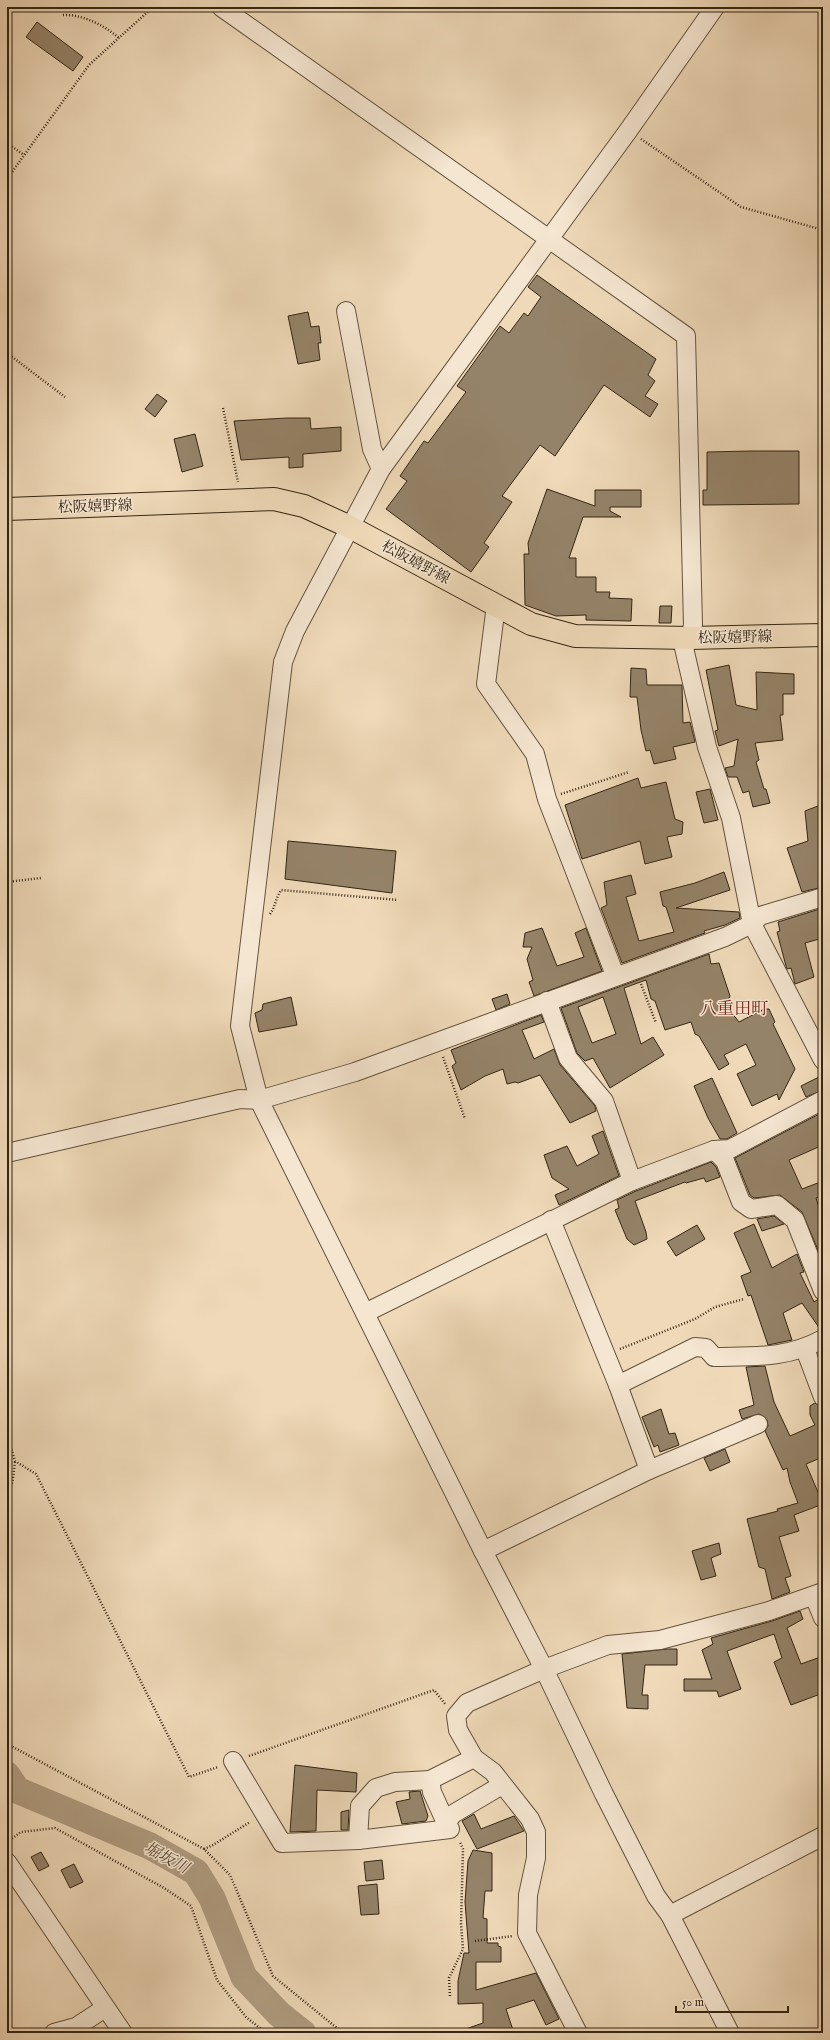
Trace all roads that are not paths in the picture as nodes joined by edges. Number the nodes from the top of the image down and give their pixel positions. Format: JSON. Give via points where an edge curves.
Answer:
{"nodes":[{"id":1,"x":221,"y":7,"type":"edge"},
{"id":2,"x":715,"y":7,"type":"edge"},
{"id":3,"x":548,"y":239,"type":"junction"},
{"id":4,"x":346,"y":311,"type":"dead end"},
{"id":5,"x":381,"y":468,"type":"junction"},
{"id":6,"x":7,"y":509,"type":"edge"},
{"id":7,"x":350,"y":527,"type":"junction"},
{"id":8,"x":496,"y":605,"type":"junction"},
{"id":9,"x":823,"y":635,"type":"edge"},
{"id":10,"x":690,"y":638,"type":"junction"},
{"id":11,"x":823,"y":897,"type":"edge"},
{"id":12,"x":752,"y":924,"type":"junction"},
{"id":13,"x":615,"y":975,"type":"junction"},
{"id":14,"x":547,"y":1001,"type":"junction"},
{"id":15,"x":823,"y":1060,"type":"edge"},
{"id":16,"x":259,"y":1100,"type":"junction"},
{"id":17,"x":823,"y":1100,"type":"edge"},
{"id":18,"x":714,"y":1150,"type":"junction"},
{"id":19,"x":7,"y":1153,"type":"edge"},
{"id":20,"x":632,"y":1181,"type":"junction"},
{"id":21,"x":551,"y":1220,"type":"junction"},
{"id":22,"x":823,"y":1291,"type":"edge"},
{"id":23,"x":365,"y":1313,"type":"junction"},
{"id":24,"x":823,"y":1339,"type":"edge"},
{"id":25,"x":805,"y":1349,"type":"junction"},
{"id":26,"x":618,"y":1385,"type":"junction"},
{"id":27,"x":823,"y":1397,"type":"edge"},
{"id":28,"x":758,"y":1424,"type":"dead end"},
{"id":29,"x":649,"y":1470,"type":"junction"},
{"id":30,"x":483,"y":1551,"type":"junction"},
{"id":31,"x":818,"y":1594,"type":"edge"},
{"id":32,"x":823,"y":1618,"type":"edge"},
{"id":33,"x":544,"y":1668,"type":"junction"},
{"id":34,"x":474,"y":1758,"type":"junction"},
{"id":35,"x":233,"y":1761,"type":"road end"},
{"id":36,"x":430,"y":1780,"type":"junction"},
{"id":37,"x":502,"y":1785,"type":"junction"},
{"id":38,"x":448,"y":1826,"type":"junction"},
{"id":39,"x":823,"y":1836,"type":"edge"},
{"id":40,"x":358,"y":1840,"type":"junction"},
{"id":41,"x":7,"y":1862,"type":"edge"},
{"id":42,"x":670,"y":1914,"type":"junction"},
{"id":43,"x":105,"y":2008,"type":"junction"},
{"id":44,"x":54,"y":2033,"type":"edge"},
{"id":45,"x":123,"y":2033,"type":"edge"},
{"id":46,"x":578,"y":2033,"type":"edge"},
{"id":47,"x":730,"y":2033,"type":"edge"}],
"edges":[{"from":1,"to":3,"type":"street"},
{"from":2,"to":3,"type":"street"},
{"from":3,"to":5,"type":"street"},
{"from":3,"to":10,"type":"street","via":[[686,336],[693,625]]},
{"from":4,"to":5,"type":"street","via":[[372,449]]},
{"from":5,"to":7,"type":"street"},
{"from":6,"to":7,"type":"main road","name":"松阪嬉野線","via":[[274,500],[304,506]]},
{"from":7,"to":8,"type":"main road","name":"松阪嬉野線"},
{"from":7,"to":16,"type":"street","via":[[296,631],[283,662],[240,1026]]},
{"from":8,"to":10,"type":"main road","name":"松阪嬉野線","via":[[531,624],[575,636]]},
{"from":8,"to":13,"type":"street","via":[[486,684],[535,754],[547,799]]},
{"from":9,"to":10,"type":"main road","name":"松阪嬉野線"},
{"from":10,"to":12,"type":"street","via":[[684,648],[707,747],[731,818]]},
{"from":11,"to":12,"type":"street","via":[[760,916]]},
{"from":12,"to":13,"type":"street","via":[[724,937]]},
{"from":12,"to":15,"type":"street"},
{"from":13,"to":14,"type":"street"},
{"from":14,"to":16,"type":"street","via":[[355,1072]]},
{"from":14,"to":20,"type":"street","via":[[568,1058],[604,1101]]},
{"from":16,"to":19,"type":"street","via":[[240,1099]]},
{"from":16,"to":23,"type":"street"},
{"from":17,"to":18,"type":"street","via":[[730,1149]]},
{"from":18,"to":20,"type":"street"},
{"from":18,"to":22,"type":"street","via":[[725,1161],[741,1202],[752,1210],[777,1205],[795,1220]]},
{"from":20,"to":21,"type":"street"},
{"from":21,"to":23,"type":"street"},
{"from":21,"to":26,"type":"street"},
{"from":23,"to":30,"type":"street"},
{"from":24,"to":25,"type":"street"},
{"from":25,"to":26,"type":"street","via":[[773,1356],[714,1357],[706,1348],[695,1347]]},
{"from":25,"to":27,"type":"street"},
{"from":26,"to":29,"type":"street"},
{"from":28,"to":29,"type":"street"},
{"from":29,"to":30,"type":"street"},
{"from":30,"to":33,"type":"street"},
{"from":31,"to":32,"type":"street"},
{"from":31,"to":33,"type":"street","via":[[769,1611],[660,1640],[608,1645]]},
{"from":33,"to":34,"type":"street","via":[[467,1702],[456,1716],[458,1730]]},
{"from":33,"to":42,"type":"street","via":[[656,1896]]},
{"from":34,"to":36,"type":"street"},
{"from":34,"to":37,"type":"street","via":[[493,1772]]},
{"from":35,"to":40,"type":"street","via":[[282,1843]]},
{"from":36,"to":38,"type":"street","via":[[432,1792]]},
{"from":36,"to":40,"type":"street","via":[[395,1782],[376,1788],[360,1806]]},
{"from":37,"to":38,"type":"street","via":[[453,1814]]},
{"from":37,"to":46,"type":"street","via":[[530,1820],[536,1832],[536,1858],[528,1895],[527,1933]]},
{"from":38,"to":40,"type":"street"},
{"from":39,"to":42,"type":"street"},
{"from":41,"to":43,"type":"street"},
{"from":42,"to":47,"type":"street"},
{"from":43,"to":44,"type":"street","via":[[76,2027]]},
{"from":43,"to":45,"type":"street"}]}
